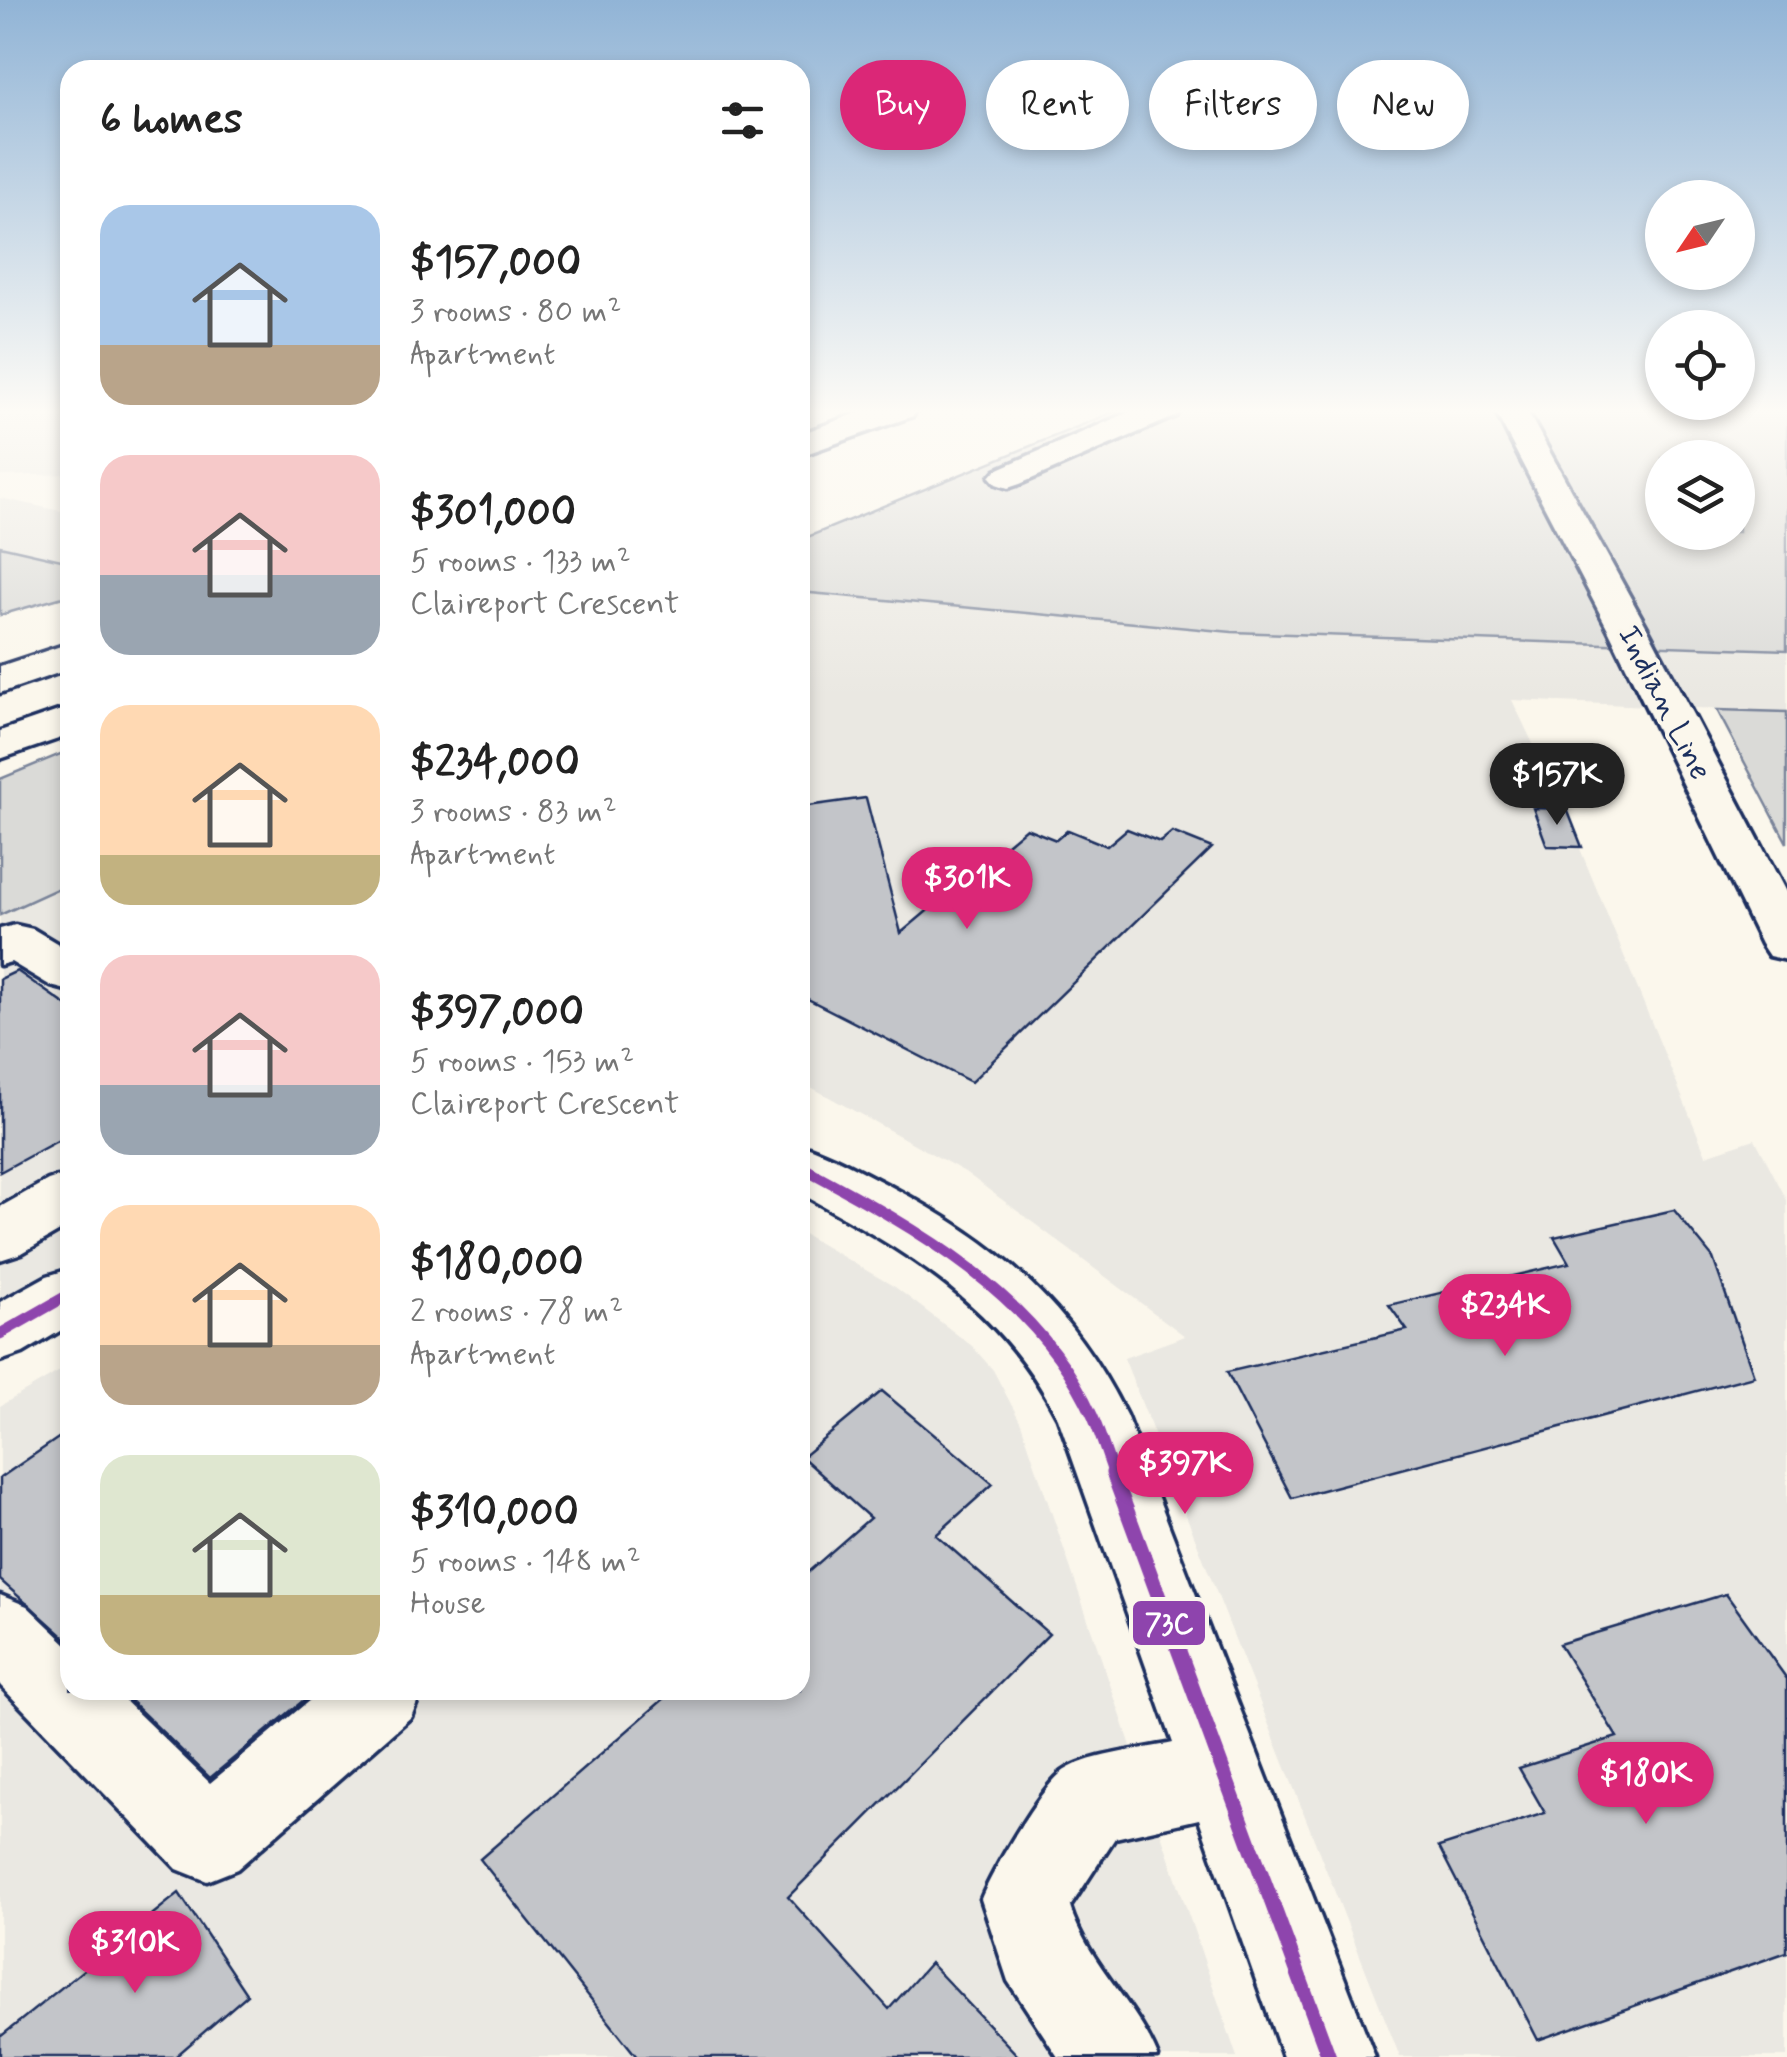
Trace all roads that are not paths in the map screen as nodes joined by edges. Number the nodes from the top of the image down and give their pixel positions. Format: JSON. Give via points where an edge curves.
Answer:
{"nodes":[{"id":1,"x":1561,"y":505,"type":"edge"},
{"id":2,"x":60,"y":621,"type":"edge"},
{"id":3,"x":18,"y":634,"type":"dead end"},
{"id":4,"x":60,"y":659,"type":"edge"},
{"id":5,"x":0,"y":680,"type":"edge"},
{"id":6,"x":60,"y":724,"type":"edge"},
{"id":7,"x":0,"y":746,"type":"edge"},
{"id":8,"x":1787,"y":944,"type":"edge"},
{"id":9,"x":0,"y":948,"type":"edge"},
{"id":10,"x":60,"y":968,"type":"edge"},
{"id":11,"x":810,"y":1172,"type":"edge"},
{"id":12,"x":60,"y":1202,"type":"edge"},
{"id":13,"x":0,"y":1236,"type":"edge"},
{"id":14,"x":60,"y":1300,"type":"edge"},
{"id":15,"x":0,"y":1334,"type":"edge"},
{"id":16,"x":0,"y":1631,"type":"edge"},
{"id":17,"x":60,"y":1691,"type":"edge"},
{"id":18,"x":69,"y":1700,"type":"edge"},
{"id":19,"x":371,"y":1700,"type":"edge"},
{"id":20,"x":1224,"y":1772,"type":"junction"},
{"id":21,"x":1112,"y":2057,"type":"edge"},
{"id":22,"x":1329,"y":2057,"type":"edge"}],
"edges":[{"from":1,"to":8,"type":"main road","name":"Indian Line"},
{"from":2,"to":3,"type":"main road"},
{"from":4,"to":5,"type":"main road"},
{"from":6,"to":7,"type":"main road"},
{"from":9,"to":10,"type":"main road","via":[[16,941]]},
{"from":11,"to":20,"type":"main road","via":[[950,1250],[1000,1293],[1068,1369],[1092,1414]]},
{"from":12,"to":13,"type":"main road"},
{"from":14,"to":15,"type":"main road"},
{"from":16,"to":17,"type":"main road"},
{"from":18,"to":19,"type":"main road","via":[[207,1839]]},
{"from":20,"to":21,"type":"main road","via":[[1090,1802],[1024,1899],[1039,1950]]},
{"from":20,"to":22,"type":"main road"}]}
